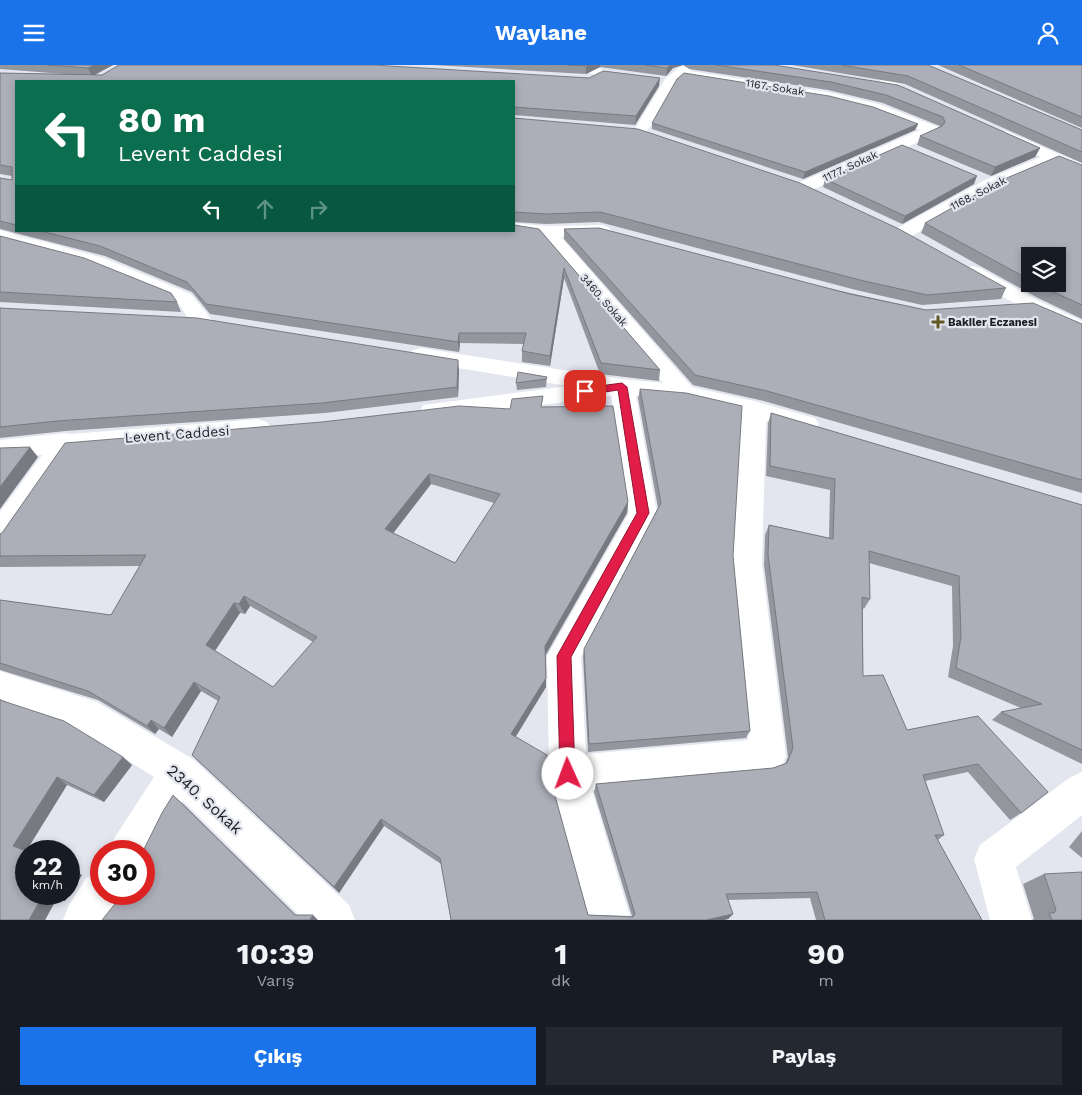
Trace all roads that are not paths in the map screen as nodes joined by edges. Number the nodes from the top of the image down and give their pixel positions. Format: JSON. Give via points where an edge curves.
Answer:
{"nodes":[{"id":1,"x":580,"y":65,"type":"edge"},
{"id":2,"x":864,"y":65,"type":"edge"},
{"id":3,"x":679,"y":73,"type":"edge"},
{"id":4,"x":581,"y":80,"type":"edge"},
{"id":5,"x":653,"y":80,"type":"edge"},
{"id":6,"x":870,"y":84,"type":"edge"},
{"id":7,"x":899,"y":89,"type":"junction"},
{"id":8,"x":916,"y":96,"type":"edge"},
{"id":9,"x":620,"y":130,"type":"edge"},
{"id":10,"x":994,"y":131,"type":"edge"},
{"id":11,"x":640,"y":132,"type":"junction"},
{"id":12,"x":658,"y":138,"type":"edge"},
{"id":13,"x":896,"y":144,"type":"junction"},
{"id":14,"x":922,"y":155,"type":"edge"},
{"id":15,"x":1055,"y":157,"type":"junction"},
{"id":16,"x":1082,"y":170,"type":"edge"},
{"id":17,"x":974,"y":177,"type":"edge"},
{"id":18,"x":786,"y":181,"type":"edge"},
{"id":19,"x":991,"y":184,"type":"junction"},
{"id":20,"x":804,"y":187,"type":"junction"},
{"id":21,"x":822,"y":195,"type":"edge"},
{"id":22,"x":885,"y":225,"type":"edge"},
{"id":23,"x":515,"y":228,"type":"edge"},
{"id":24,"x":546,"y":232,"type":"junction"},
{"id":25,"x":903,"y":233,"type":"junction"},
{"id":26,"x":618,"y":235,"type":"edge"},
{"id":27,"x":0,"y":237,"type":"edge"},
{"id":28,"x":920,"y":243,"type":"edge"},
{"id":29,"x":963,"y":266,"type":"edge"},
{"id":30,"x":1030,"y":304,"type":"junction"},
{"id":31,"x":1001,"y":306,"type":"edge"},
{"id":32,"x":173,"y":320,"type":"edge"},
{"id":33,"x":1082,"y":329,"type":"edge"},
{"id":34,"x":397,"y":352,"type":"edge"},
{"id":35,"x":622,"y":387,"type":"junction"},
{"id":36,"x":684,"y":393,"type":"junction"},
{"id":37,"x":754,"y":409,"type":"junction"},
{"id":38,"x":407,"y":414,"type":"edge"},
{"id":39,"x":277,"y":426,"type":"edge"},
{"id":40,"x":829,"y":431,"type":"edge"},
{"id":41,"x":65,"y":442,"type":"junction"},
{"id":42,"x":0,"y":449,"type":"edge"},
{"id":43,"x":0,"y":534,"type":"edge"},
{"id":44,"x":0,"y":687,"type":"edge"},
{"id":45,"x":180,"y":772,"type":"junction"},
{"id":46,"x":568,"y":774,"type":"junction"},
{"id":47,"x":1082,"y":791,"type":"edge"},
{"id":48,"x":135,"y":840,"type":"edge"},
{"id":49,"x":93,"y":905,"type":"edge"},
{"id":50,"x":84,"y":920,"type":"edge"},
{"id":51,"x":334,"y":920,"type":"edge"},
{"id":52,"x":610,"y":920,"type":"edge"},
{"id":53,"x":1011,"y":920,"type":"edge"}],
"edges":[{"from":1,"to":4,"type":"street","via":[[605,74]]},
{"from":2,"to":7,"type":"street","via":[[873,68]]},
{"from":3,"to":5,"type":"street"},
{"from":3,"to":11,"type":"street"},
{"from":3,"to":13,"type":"street","name":"1167. Sokak","via":[[828,96],[877,108],[933,129]]},
{"from":6,"to":7,"type":"street"},
{"from":7,"to":8,"type":"street"},
{"from":9,"to":11,"type":"street"},
{"from":10,"to":15,"type":"street"},
{"from":11,"to":12,"type":"street"},
{"from":13,"to":14,"type":"street"},
{"from":13,"to":20,"type":"street","name":"1177. Sokak"},
{"from":15,"to":16,"type":"street"},
{"from":15,"to":19,"type":"street","name":"1168. Sokak"},
{"from":17,"to":19,"type":"street"},
{"from":18,"to":20,"type":"street"},
{"from":19,"to":25,"type":"street","name":"1168. Sokak"},
{"from":20,"to":21,"type":"street"},
{"from":22,"to":25,"type":"street"},
{"from":23,"to":24,"type":"street"},
{"from":24,"to":26,"type":"street","via":[[599,230]]},
{"from":24,"to":36,"type":"street","name":"3460. Sokak"},
{"from":25,"to":28,"type":"street"},
{"from":27,"to":32,"type":"street","via":[[97,263],[184,297],[212,323]]},
{"from":29,"to":30,"type":"street"},
{"from":30,"to":31,"type":"street"},
{"from":30,"to":33,"type":"street"},
{"from":34,"to":35,"type":"street"},
{"from":35,"to":36,"type":"street"},
{"from":35,"to":38,"type":"street"},
{"from":35,"to":46,"type":"street","via":[[643,513],[564,656]]},
{"from":36,"to":37,"type":"street"},
{"from":37,"to":40,"type":"street"},
{"from":37,"to":46,"type":"street","via":[[747,565],[768,756]]},
{"from":39,"to":41,"type":"street","name":"Levent Caddesi"},
{"from":41,"to":42,"type":"street","name":"Levent Caddesi"},
{"from":41,"to":43,"type":"street"},
{"from":44,"to":45,"type":"street","name":"2340. Sokak","via":[[85,714]]},
{"from":45,"to":48,"type":"street"},
{"from":45,"to":51,"type":"street","name":"2340. Sokak"},
{"from":46,"to":52,"type":"street"},
{"from":47,"to":53,"type":"street","via":[[994,859]]},
{"from":49,"to":50,"type":"street"}]}
